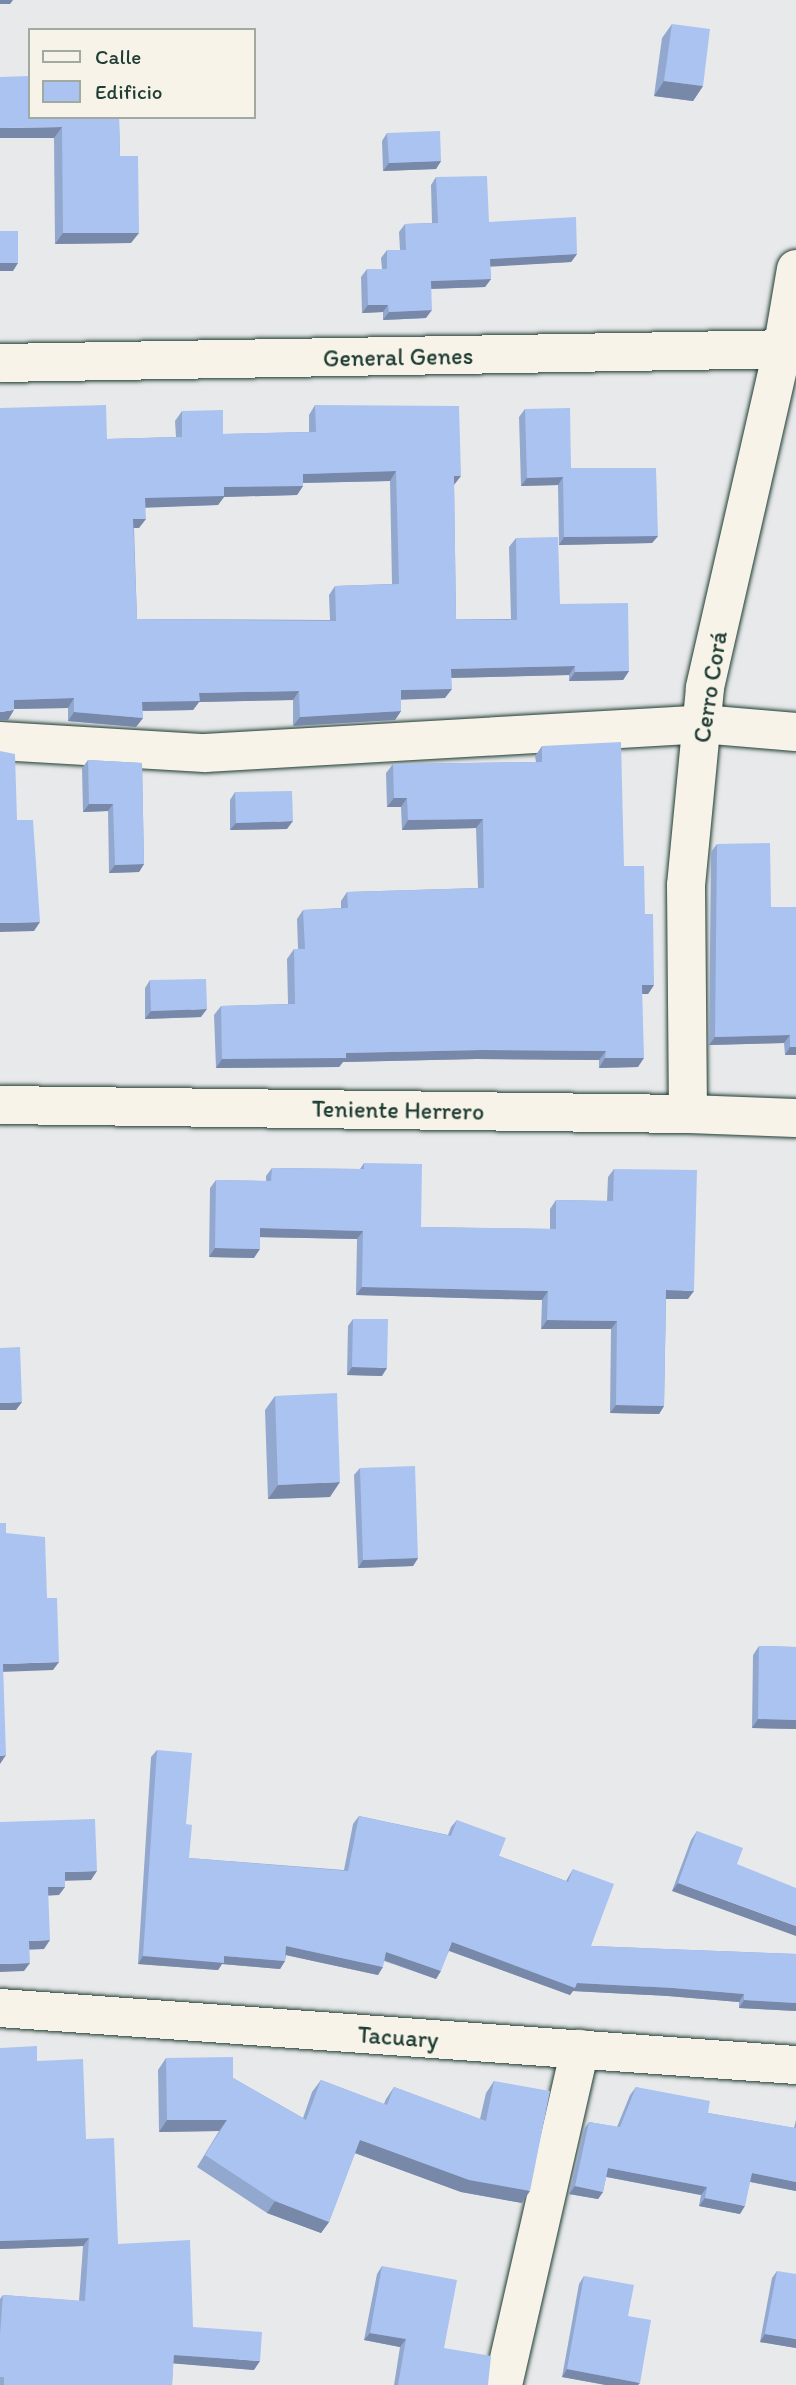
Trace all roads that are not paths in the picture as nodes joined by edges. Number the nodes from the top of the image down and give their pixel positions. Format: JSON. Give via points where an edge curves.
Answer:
{"nodes":[{"id":1,"x":796,"y":269,"type":"edge"},
{"id":2,"x":789,"y":350,"type":"edge"},
{"id":3,"x":0,"y":363,"type":"edge"},
{"id":4,"x":701,"y":724,"type":"junction"},
{"id":5,"x":796,"y":732,"type":"edge"},
{"id":6,"x":0,"y":741,"type":"edge"},
{"id":7,"x":0,"y":1105,"type":"edge"},
{"id":8,"x":688,"y":1114,"type":"junction"},
{"id":9,"x":796,"y":1118,"type":"edge"},
{"id":10,"x":0,"y":2008,"type":"edge"},
{"id":11,"x":580,"y":2049,"type":"junction"},
{"id":12,"x":796,"y":2065,"type":"edge"},
{"id":13,"x":503,"y":2385,"type":"edge"}],
"edges":[{"from":1,"to":2,"type":"street","name":"Cerro Corá"},
{"from":2,"to":3,"type":"street","name":"General Genes"},
{"from":2,"to":4,"type":"street","name":"Cerro Corá","via":[[705,688]]},
{"from":4,"to":5,"type":"street"},
{"from":4,"to":6,"type":"street","via":[[205,753]]},
{"from":4,"to":8,"type":"street","name":"Cerro Corá","via":[[686,885]]},
{"from":7,"to":8,"type":"street","name":"Teniente Herrero"},
{"from":8,"to":9,"type":"street","name":"Teniente Herrero"},
{"from":10,"to":11,"type":"street","name":"Tacuary"},
{"from":11,"to":12,"type":"street","name":"Tacuary"},
{"from":11,"to":13,"type":"street"}]}
